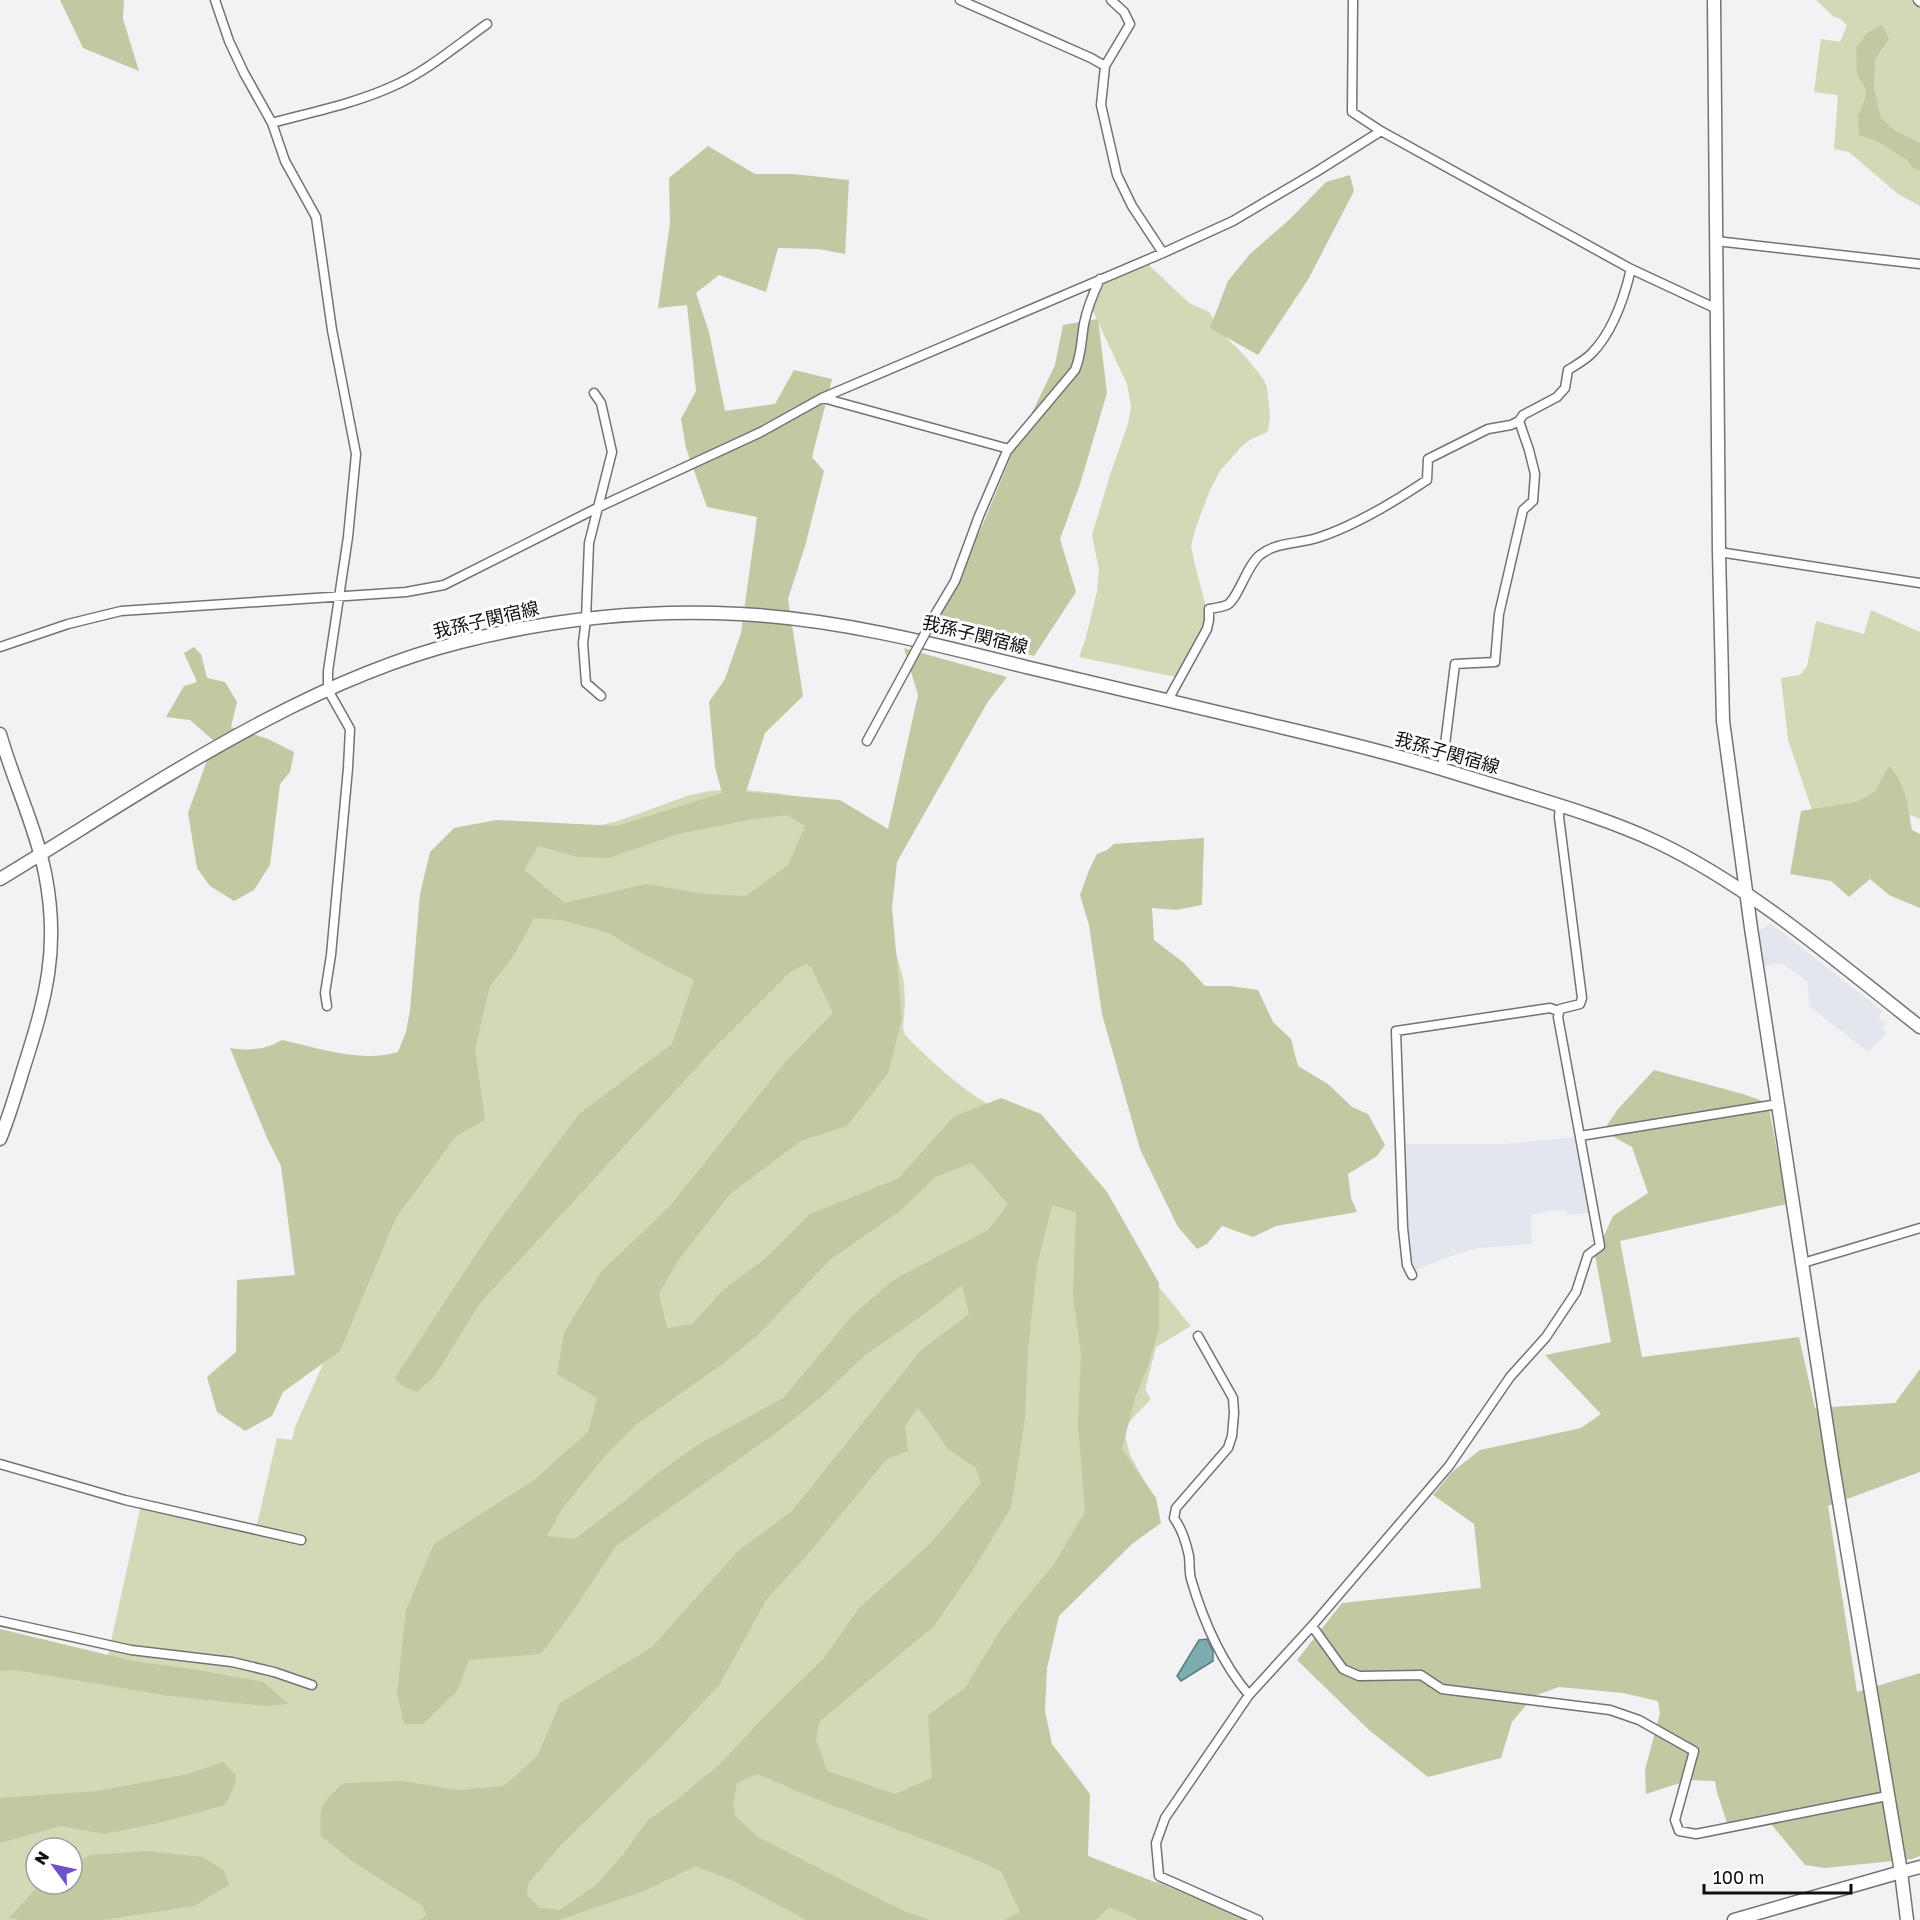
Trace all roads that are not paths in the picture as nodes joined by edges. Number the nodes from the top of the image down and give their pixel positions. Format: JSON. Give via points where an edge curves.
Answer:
{"nodes":[{"id":1,"x":215,"y":0,"type":"edge"},
{"id":2,"x":960,"y":0,"type":"edge"},
{"id":3,"x":1111,"y":0,"type":"edge"},
{"id":4,"x":1353,"y":0,"type":"edge"},
{"id":5,"x":1714,"y":0,"type":"edge"},
{"id":6,"x":487,"y":24,"type":"dead end"},
{"id":7,"x":1104,"y":66,"type":"junction"},
{"id":8,"x":272,"y":123,"type":"junction"},
{"id":9,"x":1381,"y":131,"type":"junction"},
{"id":10,"x":1716,"y":241,"type":"junction"},
{"id":11,"x":1163,"y":253,"type":"junction"},
{"id":12,"x":1920,"y":264,"type":"edge"},
{"id":13,"x":1630,"y":269,"type":"junction"},
{"id":14,"x":1100,"y":279,"type":"junction"},
{"id":15,"x":1717,"y":309,"type":"junction"},
{"id":16,"x":594,"y":393,"type":"dead end"},
{"id":17,"x":822,"y":398,"type":"junction"},
{"id":18,"x":1519,"y":422,"type":"junction"},
{"id":19,"x":1009,"y":449,"type":"junction"},
{"id":20,"x":599,"y":507,"type":"junction"},
{"id":21,"x":1719,"y":552,"type":"junction"},
{"id":22,"x":1920,"y":583,"type":"edge"},
{"id":23,"x":338,"y":597,"type":"junction"},
{"id":24,"x":586,"y":619,"type":"junction"},
{"id":25,"x":0,"y":646,"type":"edge"},
{"id":26,"x":328,"y":690,"type":"junction"},
{"id":27,"x":601,"y":696,"type":"dead end"},
{"id":28,"x":1168,"y":700,"type":"junction"},
{"id":29,"x":0,"y":734,"type":"edge"},
{"id":30,"x":867,"y":741,"type":"dead end"},
{"id":31,"x":1442,"y":769,"type":"junction"},
{"id":32,"x":1560,"y":805,"type":"junction"},
{"id":33,"x":40,"y":854,"type":"junction"},
{"id":34,"x":0,"y":879,"type":"edge"},
{"id":35,"x":1747,"y":894,"type":"junction"},
{"id":36,"x":327,"y":1006,"type":"dead end"},
{"id":37,"x":1558,"y":1011,"type":"junction"},
{"id":38,"x":1920,"y":1027,"type":"edge"},
{"id":39,"x":1778,"y":1104,"type":"junction"},
{"id":40,"x":1580,"y":1136,"type":"junction"},
{"id":41,"x":0,"y":1139,"type":"edge"},
{"id":42,"x":1920,"y":1228,"type":"edge"},
{"id":43,"x":1803,"y":1263,"type":"junction"},
{"id":44,"x":1412,"y":1275,"type":"dead end"},
{"id":45,"x":1198,"y":1336,"type":"dead end"},
{"id":46,"x":0,"y":1464,"type":"edge"},
{"id":47,"x":301,"y":1540,"type":"dead end"},
{"id":48,"x":0,"y":1621,"type":"edge"},
{"id":49,"x":1312,"y":1626,"type":"junction"},
{"id":50,"x":312,"y":1685,"type":"dead end"},
{"id":51,"x":1249,"y":1695,"type":"junction"},
{"id":52,"x":1887,"y":1796,"type":"junction"},
{"id":53,"x":1920,"y":1867,"type":"edge"},
{"id":54,"x":1901,"y":1872,"type":"junction"},
{"id":55,"x":1258,"y":1920,"type":"edge"},
{"id":56,"x":1734,"y":1920,"type":"edge"},
{"id":57,"x":1907,"y":1920,"type":"edge"}],
"edges":[{"from":1,"to":8,"type":"street","via":[[244,74]]},
{"from":2,"to":7,"type":"street"},
{"from":3,"to":7,"type":"street","via":[[1130,24]]},
{"from":4,"to":9,"type":"street","via":[[1352,112]]},
{"from":5,"to":10,"type":"street"},
{"from":6,"to":8,"type":"street","via":[[392,87]]},
{"from":7,"to":11,"type":"street","via":[[1101,105],[1117,175]]},
{"from":8,"to":23,"type":"street","via":[[285,161],[316,217],[332,330],[356,454]]},
{"from":9,"to":11,"type":"street","via":[[1233,221]]},
{"from":9,"to":13,"type":"street"},
{"from":10,"to":12,"type":"street"},
{"from":10,"to":15,"type":"street"},
{"from":11,"to":14,"type":"street"},
{"from":13,"to":15,"type":"street"},
{"from":13,"to":18,"type":"street","via":[[1620,308],[1604,338],[1591,354],[1568,370],[1564,388],[1557,397],[1523,415]]},
{"from":14,"to":17,"type":"street"},
{"from":14,"to":19,"type":"street","via":[[1089,304],[1075,370]]},
{"from":15,"to":21,"type":"street"},
{"from":16,"to":20,"type":"street","via":[[601,403],[612,452]]},
{"from":17,"to":19,"type":"street"},
{"from":17,"to":20,"type":"street","via":[[761,432]]},
{"from":18,"to":28,"type":"street","via":[[1488,429],[1428,459],[1427,480],[1388,506],[1315,539],[1280,545],[1259,555],[1233,600],[1209,609],[1207,629]]},
{"from":18,"to":31,"type":"street","via":[[1535,474],[1533,501],[1523,510],[1517,532],[1499,614],[1495,662],[1455,664]]},
{"from":19,"to":30,"type":"street","bridge":true,"via":[[956,581]]},
{"from":20,"to":23,"type":"street","via":[[444,585]]},
{"from":20,"to":24,"type":"street","via":[[589,543]]},
{"from":21,"to":22,"type":"street"},
{"from":21,"to":35,"type":"street","via":[[1724,721]]},
{"from":23,"to":25,"type":"street","via":[[121,612]]},
{"from":23,"to":26,"type":"street"},
{"from":24,"to":26,"type":"street","name":"我孫子関宿線","via":[[457,643]]},
{"from":24,"to":27,"type":"street","via":[[586,683]]},
{"from":24,"to":28,"type":"street","name":"我孫子関宿線","via":[[741,614],[827,623],[911,638]]},
{"from":26,"to":33,"type":"street","name":"我孫子関宿線","via":[[209,753]]},
{"from":26,"to":36,"type":"street","via":[[350,729],[325,993]]},
{"from":28,"to":31,"type":"street","name":"我孫子関宿線"},
{"from":29,"to":33,"type":"street"},
{"from":31,"to":32,"type":"street","name":"我孫子関宿線"},
{"from":32,"to":35,"type":"street","name":"我孫子関宿線","via":[[1657,843]]},
{"from":32,"to":37,"type":"street","via":[[1582,998],[1580,1004]]},
{"from":33,"to":34,"type":"street","name":"我孫子関宿線"},
{"from":33,"to":41,"type":"street","via":[[52,922],[47,986],[39,1023]]},
{"from":35,"to":38,"type":"street","name":"我孫子関宿線"},
{"from":35,"to":39,"type":"street"},
{"from":37,"to":40,"type":"street"},
{"from":37,"to":44,"type":"street","via":[[1550,1008],[1396,1031],[1403,1228],[1407,1265]]},
{"from":39,"to":40,"type":"street"},
{"from":39,"to":43,"type":"street"},
{"from":40,"to":49,"type":"street","via":[[1600,1246],[1588,1255],[1576,1292],[1546,1337],[1510,1377],[1449,1466]]},
{"from":42,"to":43,"type":"street"},
{"from":43,"to":52,"type":"street"},
{"from":45,"to":51,"type":"street","via":[[1233,1398],[1232,1436],[1228,1449],[1176,1508],[1174,1518],[1182,1529],[1190,1576],[1201,1609],[1227,1665]]},
{"from":46,"to":47,"type":"street","via":[[125,1500]]},
{"from":48,"to":50,"type":"street","via":[[131,1650],[232,1662]]},
{"from":49,"to":51,"type":"street"},
{"from":49,"to":52,"type":"street","via":[[1343,1669],[1359,1676],[1421,1675],[1442,1689],[1610,1710],[1639,1720],[1694,1751],[1675,1821],[1679,1832],[1696,1834]]},
{"from":51,"to":55,"type":"street","via":[[1165,1818],[1156,1843],[1159,1876]]},
{"from":52,"to":54,"type":"street"},
{"from":53,"to":54,"type":"street"},
{"from":54,"to":56,"type":"street"},
{"from":54,"to":57,"type":"street"}]}
